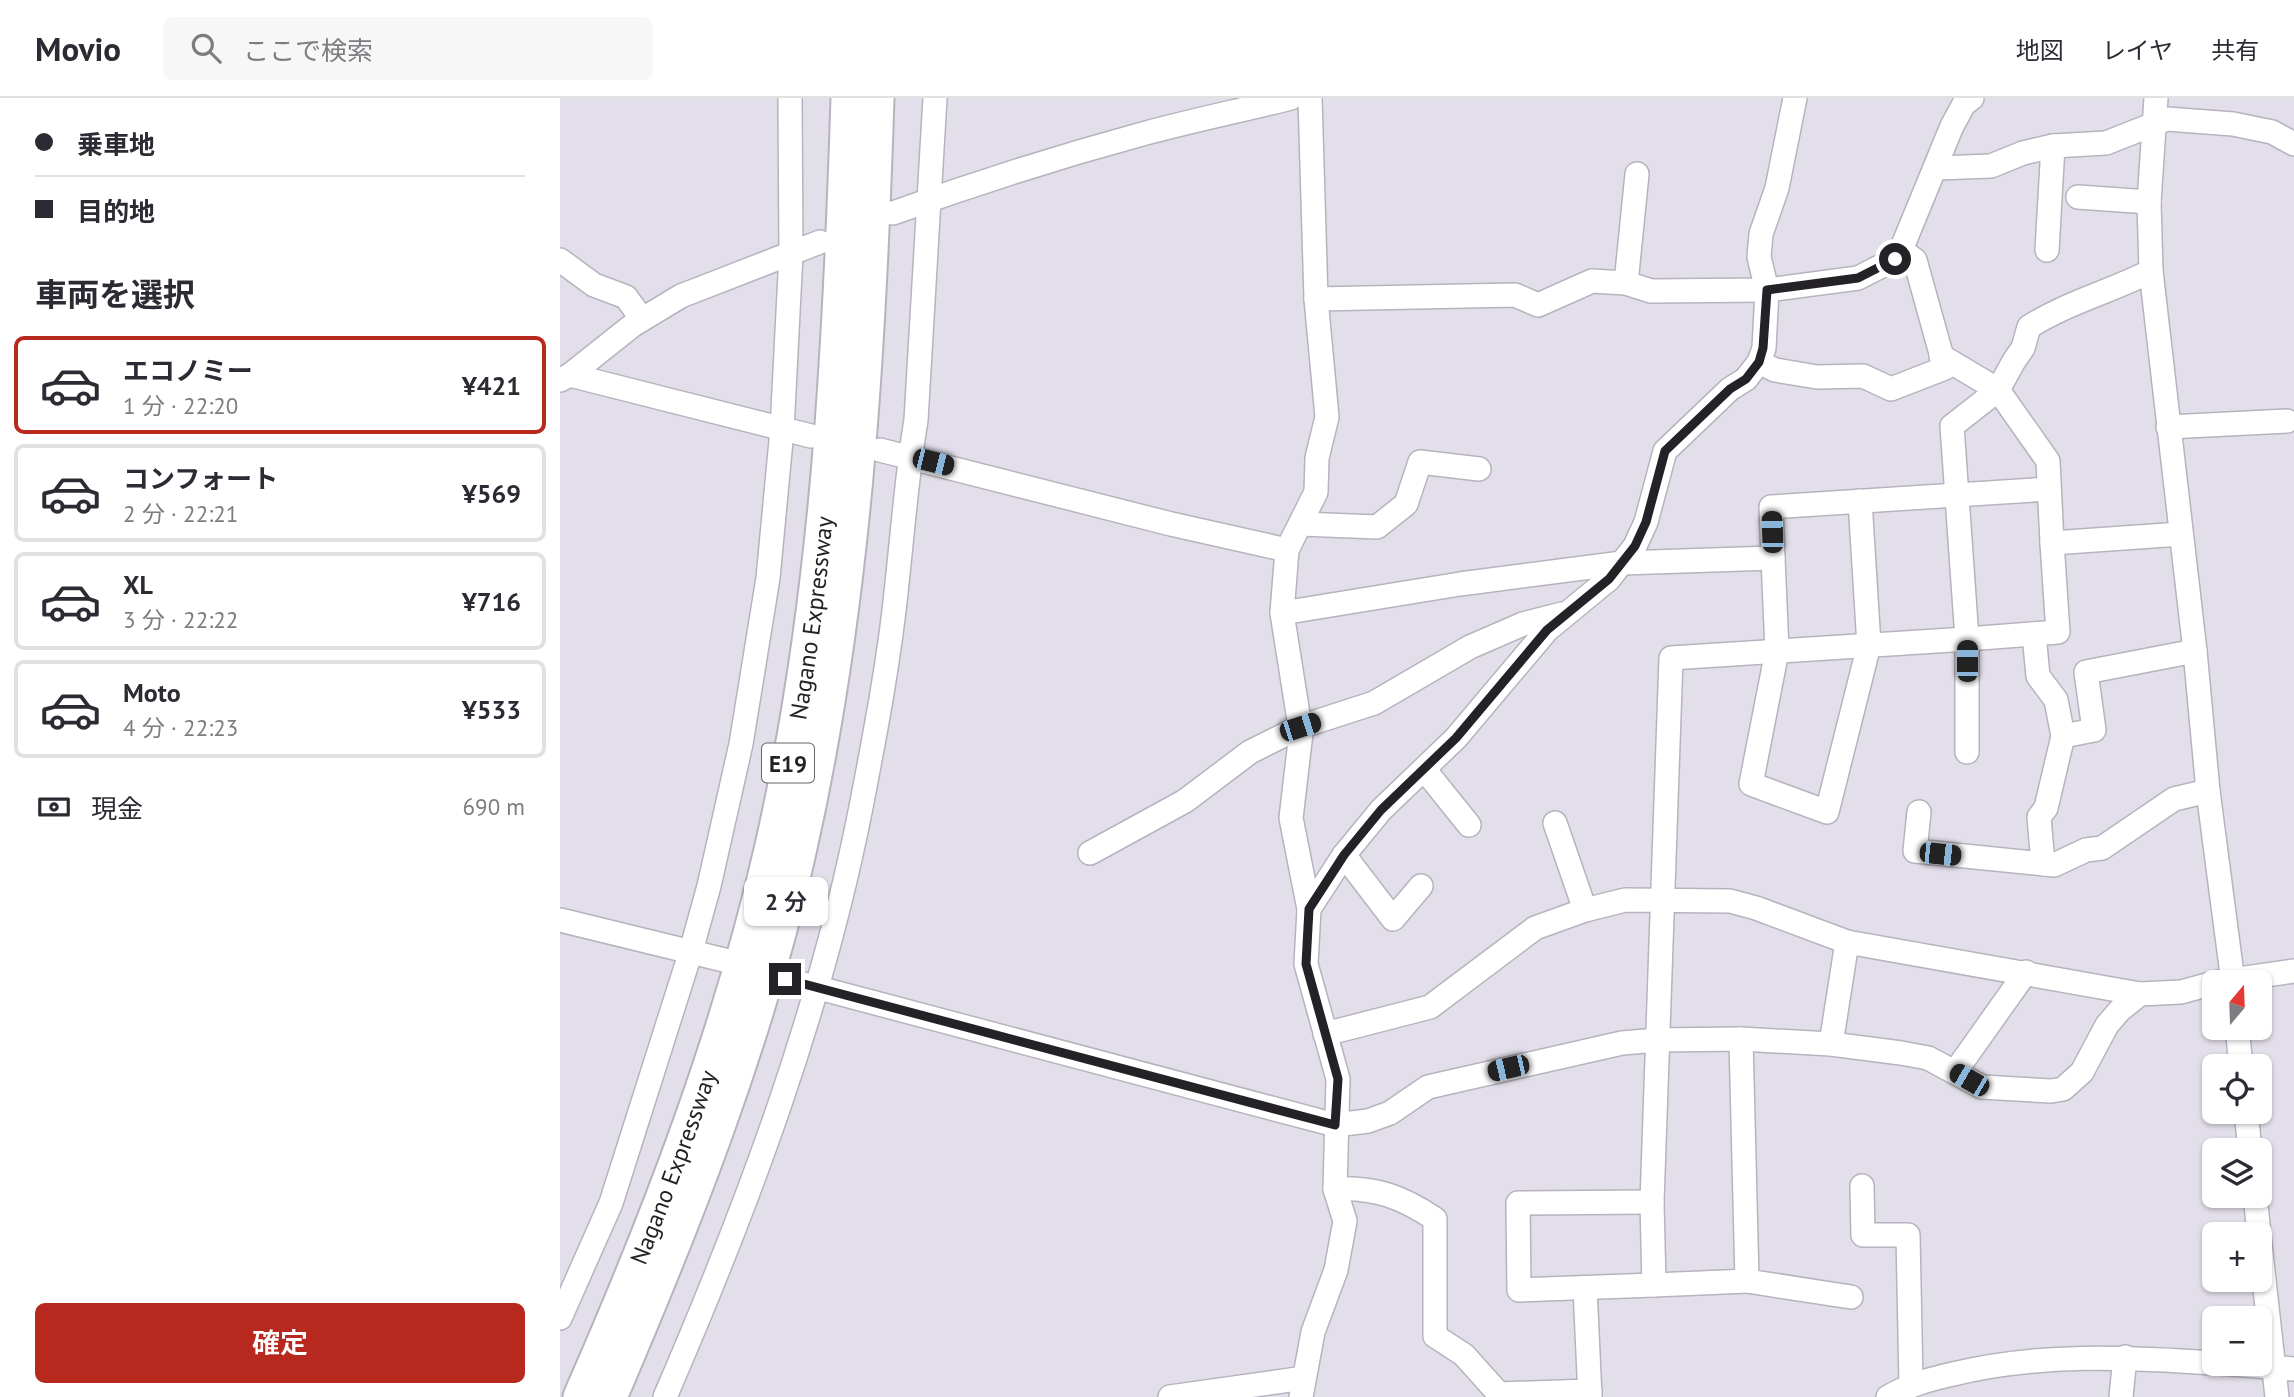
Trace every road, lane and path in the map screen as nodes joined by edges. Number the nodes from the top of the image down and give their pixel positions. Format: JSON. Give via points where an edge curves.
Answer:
{"nodes":[{"id":1,"x":790,"y":98,"type":"edge"},
{"id":2,"x":848,"y":98,"type":"edge"},
{"id":3,"x":877,"y":98,"type":"edge"},
{"id":4,"x":935,"y":98,"type":"edge"},
{"id":5,"x":1291,"y":98,"type":"edge"},
{"id":6,"x":1310,"y":98,"type":"edge"},
{"id":7,"x":1794,"y":98,"type":"edge"},
{"id":8,"x":1972,"y":98,"type":"edge"},
{"id":9,"x":2156,"y":98,"type":"edge"},
{"id":10,"x":2154,"y":125,"type":"junction"},
{"id":11,"x":2294,"y":144,"type":"edge"},
{"id":12,"x":2053,"y":146,"type":"junction"},
{"id":13,"x":1937,"y":168,"type":"junction"},
{"id":14,"x":1637,"y":174,"type":"dead end"},
{"id":15,"x":2078,"y":197,"type":"dead end"},
{"id":16,"x":930,"y":200,"type":"junction"},
{"id":17,"x":2149,"y":202,"type":"junction"},
{"id":18,"x":893,"y":213,"type":"dead end"},
{"id":19,"x":820,"y":242,"type":"dead end"},
{"id":20,"x":1901,"y":250,"type":"junction"},
{"id":21,"x":2047,"y":250,"type":"dead end"},
{"id":22,"x":791,"y":254,"type":"junction"},
{"id":23,"x":561,"y":262,"type":"edge"},
{"id":24,"x":2151,"y":271,"type":"junction"},
{"id":25,"x":1626,"y":283,"type":"junction"},
{"id":26,"x":1767,"y":290,"type":"junction"},
{"id":27,"x":1316,"y":299,"type":"junction"},
{"id":28,"x":642,"y":319,"type":"junction"},
{"id":29,"x":1941,"y":356,"type":"junction"},
{"id":30,"x":1759,"y":362,"type":"junction"},
{"id":31,"x":565,"y":378,"type":"edge"},
{"id":32,"x":1998,"y":390,"type":"junction"},
{"id":33,"x":2287,"y":421,"type":"dead end"},
{"id":34,"x":2168,"y":427,"type":"junction"},
{"id":35,"x":782,"y":430,"type":"junction"},
{"id":36,"x":811,"y":436,"type":"dead end"},
{"id":37,"x":880,"y":450,"type":"dead end"},
{"id":38,"x":910,"y":456,"type":"junction"},
{"id":39,"x":1479,"y":469,"type":"dead end"},
{"id":40,"x":2049,"y":489,"type":"junction"},
{"id":41,"x":1956,"y":495,"type":"junction"},
{"id":42,"x":1860,"y":501,"type":"junction"},
{"id":43,"x":1301,"y":524,"type":"junction"},
{"id":44,"x":2181,"y":534,"type":"junction"},
{"id":45,"x":2052,"y":543,"type":"junction"},
{"id":46,"x":1287,"y":550,"type":"junction"},
{"id":47,"x":1773,"y":558,"type":"junction"},
{"id":48,"x":1622,"y":563,"type":"junction"},
{"id":49,"x":1282,"y":613,"type":"junction"},
{"id":50,"x":1569,"y":613,"type":"junction"},
{"id":51,"x":2034,"y":634,"type":"junction"},
{"id":52,"x":1967,"y":639,"type":"junction"},
{"id":53,"x":1869,"y":645,"type":"junction"},
{"id":54,"x":1777,"y":651,"type":"junction"},
{"id":55,"x":2195,"y":651,"type":"junction"},
{"id":56,"x":1300,"y":727,"type":"junction"},
{"id":57,"x":2063,"y":736,"type":"junction"},
{"id":58,"x":1967,"y":752,"type":"dead end"},
{"id":59,"x":1424,"y":769,"type":"junction"},
{"id":60,"x":2208,"y":791,"type":"junction"},
{"id":61,"x":1919,"y":812,"type":"dead end"},
{"id":62,"x":1556,"y":823,"type":"dead end"},
{"id":63,"x":1469,"y":825,"type":"dead end"},
{"id":64,"x":1090,"y":853,"type":"dead end"},
{"id":65,"x":1344,"y":855,"type":"junction"},
{"id":66,"x":2043,"y":864,"type":"junction"},
{"id":67,"x":1421,"y":886,"type":"dead end"},
{"id":68,"x":1661,"y":900,"type":"junction"},
{"id":69,"x":1309,"y":909,"type":"junction"},
{"id":70,"x":1585,"y":910,"type":"junction"},
{"id":71,"x":560,"y":920,"type":"edge"},
{"id":72,"x":1847,"y":942,"type":"junction"},
{"id":73,"x":691,"y":951,"type":"junction"},
{"id":74,"x":724,"y":960,"type":"dead end"},
{"id":75,"x":2223,"y":970,"type":"edge"},
{"id":76,"x":2294,"y":971,"type":"edge"},
{"id":77,"x":2026,"y":972,"type":"junction"},
{"id":78,"x":2272,"y":974,"type":"edge"},
{"id":79,"x":785,"y":979,"type":"dead end"},
{"id":80,"x":817,"y":987,"type":"junction"},
{"id":81,"x":2202,"y":987,"type":"edge"},
{"id":82,"x":2140,"y":994,"type":"junction"},
{"id":83,"x":1325,"y":1034,"type":"junction"},
{"id":84,"x":1658,"y":1040,"type":"junction"},
{"id":85,"x":1741,"y":1040,"type":"junction"},
{"id":86,"x":1831,"y":1044,"type":"junction"},
{"id":87,"x":1955,"y":1072,"type":"junction"},
{"id":88,"x":1335,"y":1125,"type":"junction"},
{"id":89,"x":1862,"y":1186,"type":"dead end"},
{"id":90,"x":1335,"y":1189,"type":"junction"},
{"id":91,"x":1652,"y":1202,"type":"junction"},
{"id":92,"x":1747,"y":1281,"type":"junction"},
{"id":93,"x":1654,"y":1285,"type":"junction"},
{"id":94,"x":1585,"y":1288,"type":"junction"},
{"id":95,"x":2270,"y":1292,"type":"edge"},
{"id":96,"x":1851,"y":1297,"type":"dead end"},
{"id":97,"x":560,"y":1318,"type":"edge"},
{"id":98,"x":2126,"y":1357,"type":"junction"},
{"id":99,"x":2202,"y":1362,"type":"edge"},
{"id":100,"x":2284,"y":1368,"type":"edge"},
{"id":101,"x":1911,"y":1384,"type":"junction"},
{"id":102,"x":1302,"y":1387,"type":"edge"},
{"id":103,"x":1590,"y":1394,"type":"edge"},
{"id":104,"x":580,"y":1397,"type":"edge"},
{"id":105,"x":610,"y":1397,"type":"edge"},
{"id":106,"x":665,"y":1397,"type":"edge"},
{"id":107,"x":1170,"y":1397,"type":"edge"},
{"id":108,"x":1888,"y":1397,"type":"edge"},
{"id":109,"x":2121,"y":1397,"type":"edge"},
{"id":110,"x":2277,"y":1397,"type":"edge"}],
"edges":[{"from":1,"to":22,"type":"street"},
{"from":2,"to":104,"type":"highway","name":"Nagano Expressway","number":"E19","via":[[838,353],[827,494],[810,643],[772,846],[736,980],[675,1163]]},
{"from":3,"to":105,"type":"highway","name":"Nagano Expressway","number":"E19","via":[[858,473],[838,649],[815,777],[796,866],[740,1061],[701,1175]]},
{"from":4,"to":16,"type":"street"},
{"from":5,"to":16,"type":"street","via":[[1145,133]]},
{"from":6,"to":27,"type":"street"},
{"from":7,"to":26,"type":"street","via":[[1777,188],[1761,234],[1759,257]]},
{"from":8,"to":13,"type":"street","via":[[1952,126]]},
{"from":9,"to":10,"type":"street"},
{"from":10,"to":11,"type":"street","via":[[2167,120],[2233,124],[2272,132]]},
{"from":10,"to":12,"type":"street","via":[[2106,143]]},
{"from":10,"to":17,"type":"street"},
{"from":12,"to":13,"type":"street","via":[[1991,166]]},
{"from":12,"to":21,"type":"street"},
{"from":13,"to":20,"type":"street"},
{"from":14,"to":25,"type":"street"},
{"from":15,"to":17,"type":"street"},
{"from":16,"to":18,"type":"street"},
{"from":16,"to":38,"type":"street"},
{"from":17,"to":24,"type":"street"},
{"from":19,"to":22,"type":"street"},
{"from":20,"to":26,"type":"street","via":[[1895,259],[1858,278]]},
{"from":20,"to":29,"type":"street","via":[[1915,260]]},
{"from":22,"to":28,"type":"street","via":[[681,296]]},
{"from":22,"to":35,"type":"street"},
{"from":23,"to":28,"type":"street","via":[[594,285],[626,297]]},
{"from":24,"to":32,"type":"street","via":[[2029,327],[2023,348]]},
{"from":24,"to":34,"type":"street"},
{"from":25,"to":26,"type":"street","via":[[1651,291]]},
{"from":25,"to":27,"type":"street","via":[[1592,281],[1538,305],[1515,295]]},
{"from":26,"to":30,"type":"street"},
{"from":27,"to":43,"type":"street","via":[[1327,417],[1317,458],[1316,492]]},
{"from":28,"to":31,"type":"street"},
{"from":29,"to":30,"type":"street","via":[[1945,368],[1891,389],[1863,376],[1817,377],[1775,370]]},
{"from":29,"to":32,"type":"street"},
{"from":30,"to":48,"type":"street","via":[[1665,451],[1646,522]]},
{"from":31,"to":35,"type":"street"},
{"from":32,"to":40,"type":"street","via":[[2048,461]]},
{"from":32,"to":41,"type":"street","via":[[1952,426]]},
{"from":33,"to":34,"type":"street"},
{"from":34,"to":44,"type":"street"},
{"from":35,"to":36,"type":"street"},
{"from":35,"to":73,"type":"street","via":[[754,671]]},
{"from":37,"to":38,"type":"street"},
{"from":38,"to":46,"type":"street"},
{"from":38,"to":80,"type":"street","via":[[885,674],[849,861]]},
{"from":39,"to":43,"type":"street","via":[[1420,462],[1406,504],[1377,527]]},
{"from":40,"to":41,"type":"street"},
{"from":40,"to":45,"type":"street"},
{"from":41,"to":42,"type":"street"},
{"from":41,"to":52,"type":"street"},
{"from":42,"to":47,"type":"street","via":[[1771,507]]},
{"from":42,"to":53,"type":"street"},
{"from":43,"to":46,"type":"street"},
{"from":44,"to":45,"type":"street"},
{"from":44,"to":55,"type":"street"},
{"from":45,"to":51,"type":"street","via":[[2058,632]]},
{"from":46,"to":49,"type":"street"},
{"from":47,"to":48,"type":"street"},
{"from":47,"to":54,"type":"street"},
{"from":48,"to":49,"type":"street"},
{"from":48,"to":50,"type":"street"},
{"from":49,"to":56,"type":"street"},
{"from":50,"to":56,"type":"street","via":[[1522,624],[1470,647],[1374,703]]},
{"from":50,"to":59,"type":"street","via":[[1547,630],[1482,710]]},
{"from":51,"to":52,"type":"street"},
{"from":51,"to":57,"type":"street","via":[[2038,676],[2056,700]]},
{"from":52,"to":53,"type":"street"},
{"from":52,"to":58,"type":"street"},
{"from":53,"to":54,"type":"street"},
{"from":53,"to":54,"type":"street","via":[[1827,812],[1752,784]]},
{"from":54,"to":68,"type":"street","via":[[1671,658]]},
{"from":55,"to":57,"type":"street","via":[[2086,672],[2094,730]]},
{"from":55,"to":60,"type":"street"},
{"from":56,"to":64,"type":"street","via":[[1251,752],[1185,801]]},
{"from":56,"to":69,"type":"street","via":[[1291,818]]},
{"from":57,"to":66,"type":"street","via":[[2046,808],[2039,817]]},
{"from":59,"to":63,"type":"street"},
{"from":59,"to":65,"type":"street","via":[[1381,810]]},
{"from":60,"to":66,"type":"street","via":[[2174,800],[2102,848],[2054,865]]},
{"from":60,"to":75,"type":"street"},
{"from":61,"to":66,"type":"street","via":[[1914,851]]},
{"from":62,"to":70,"type":"street"},
{"from":65,"to":67,"type":"street","via":[[1393,919]]},
{"from":65,"to":69,"type":"street"},
{"from":68,"to":70,"type":"street","via":[[1625,900]]},
{"from":68,"to":72,"type":"street","via":[[1730,901]]},
{"from":68,"to":84,"type":"street"},
{"from":69,"to":83,"type":"street","via":[[1306,964]]},
{"from":70,"to":83,"type":"street","via":[[1535,928],[1430,1007]]},
{"from":71,"to":73,"type":"street"},
{"from":72,"to":77,"type":"street"},
{"from":72,"to":86,"type":"street"},
{"from":73,"to":74,"type":"street"},
{"from":73,"to":97,"type":"street","via":[[611,1203]]},
{"from":76,"to":78,"type":"street"},
{"from":77,"to":82,"type":"street"},
{"from":77,"to":87,"type":"street"},
{"from":79,"to":80,"type":"street"},
{"from":80,"to":88,"type":"street"},
{"from":80,"to":106,"type":"street","via":[[754,1178]]},
{"from":81,"to":82,"type":"street"},
{"from":82,"to":87,"type":"street","via":[[2107,1025],[2082,1072],[2063,1089],[1982,1087]]},
{"from":83,"to":88,"type":"street","via":[[1338,1079]]},
{"from":84,"to":85,"type":"street"},
{"from":84,"to":88,"type":"street","via":[[1574,1052],[1428,1087],[1390,1113]]},
{"from":84,"to":91,"type":"street"},
{"from":85,"to":86,"type":"street"},
{"from":85,"to":92,"type":"street"},
{"from":86,"to":87,"type":"street","via":[[1928,1058]]},
{"from":88,"to":90,"type":"street"},
{"from":89,"to":101,"type":"street","via":[[1863,1235],[1908,1235]]},
{"from":90,"to":102,"type":"street","via":[[1345,1221],[1336,1270],[1313,1332]]},
{"from":90,"to":103,"type":"street","via":[[1392,1194],[1435,1219],[1435,1336],[1464,1354],[1499,1394]]},
{"from":91,"to":93,"type":"street"},
{"from":91,"to":94,"type":"street","via":[[1518,1203],[1519,1290]]},
{"from":92,"to":93,"type":"street"},
{"from":92,"to":96,"type":"street"},
{"from":93,"to":94,"type":"street"},
{"from":94,"to":103,"type":"street"},
{"from":95,"to":100,"type":"street"},
{"from":98,"to":99,"type":"street"},
{"from":98,"to":101,"type":"street","via":[[1985,1366]]},
{"from":98,"to":109,"type":"street"},
{"from":100,"to":110,"type":"street"},
{"from":101,"to":108,"type":"street"},
{"from":102,"to":107,"type":"street"}]}
